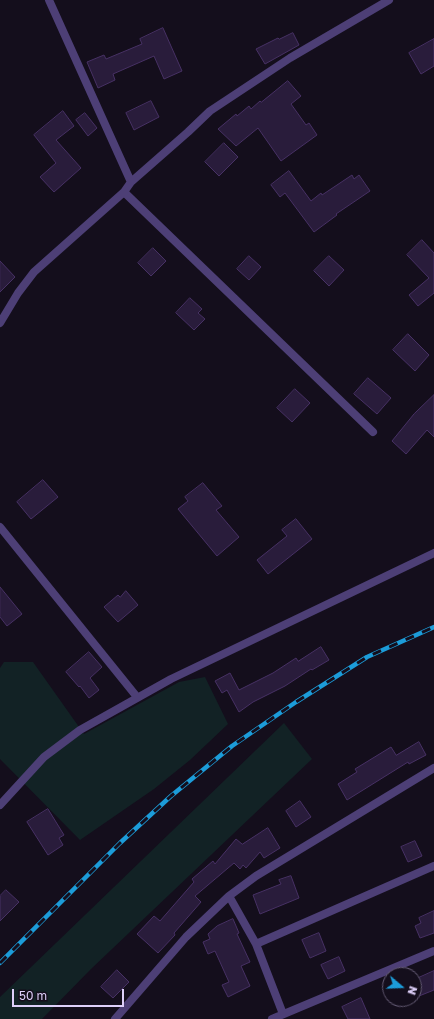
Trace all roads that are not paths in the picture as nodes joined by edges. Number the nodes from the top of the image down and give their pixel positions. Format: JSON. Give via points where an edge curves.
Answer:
{"nodes":[{"id":1,"x":49,"y":0,"type":"edge"},
{"id":2,"x":389,"y":0,"type":"edge"},
{"id":3,"x":131,"y":182,"type":"junction"},
{"id":4,"x":124,"y":192,"type":"junction"},
{"id":5,"x":0,"y":323,"type":"edge"},
{"id":6,"x":373,"y":432,"type":"dead end"},
{"id":7,"x":0,"y":527,"type":"edge"},
{"id":8,"x":434,"y":553,"type":"edge"},
{"id":9,"x":137,"y":697,"type":"junction"},
{"id":10,"x":434,"y":768,"type":"edge"},
{"id":11,"x":0,"y":805,"type":"edge"},
{"id":12,"x":434,"y":866,"type":"edge"},
{"id":13,"x":229,"y":896,"type":"junction"},
{"id":14,"x":256,"y":944,"type":"junction"},
{"id":15,"x":434,"y":951,"type":"edge"},
{"id":16,"x":283,"y":1014,"type":"junction"},
{"id":17,"x":115,"y":1019,"type":"edge"},
{"id":18,"x":272,"y":1019,"type":"edge"}],
"edges":[{"from":1,"to":3,"type":"street"},
{"from":2,"to":3,"type":"street","via":[[290,58],[210,111]]},
{"from":3,"to":4,"type":"street"},
{"from":4,"to":5,"type":"street","via":[[34,272]]},
{"from":4,"to":6,"type":"street"},
{"from":7,"to":9,"type":"street"},
{"from":8,"to":9,"type":"street"},
{"from":9,"to":11,"type":"street","via":[[80,730],[44,757]]},
{"from":10,"to":13,"type":"street","via":[[256,876]]},
{"from":12,"to":14,"type":"street"},
{"from":13,"to":14,"type":"street"},
{"from":13,"to":17,"type":"street","via":[[186,937]]},
{"from":14,"to":16,"type":"street"},
{"from":15,"to":16,"type":"street"},
{"from":16,"to":18,"type":"street"}]}
